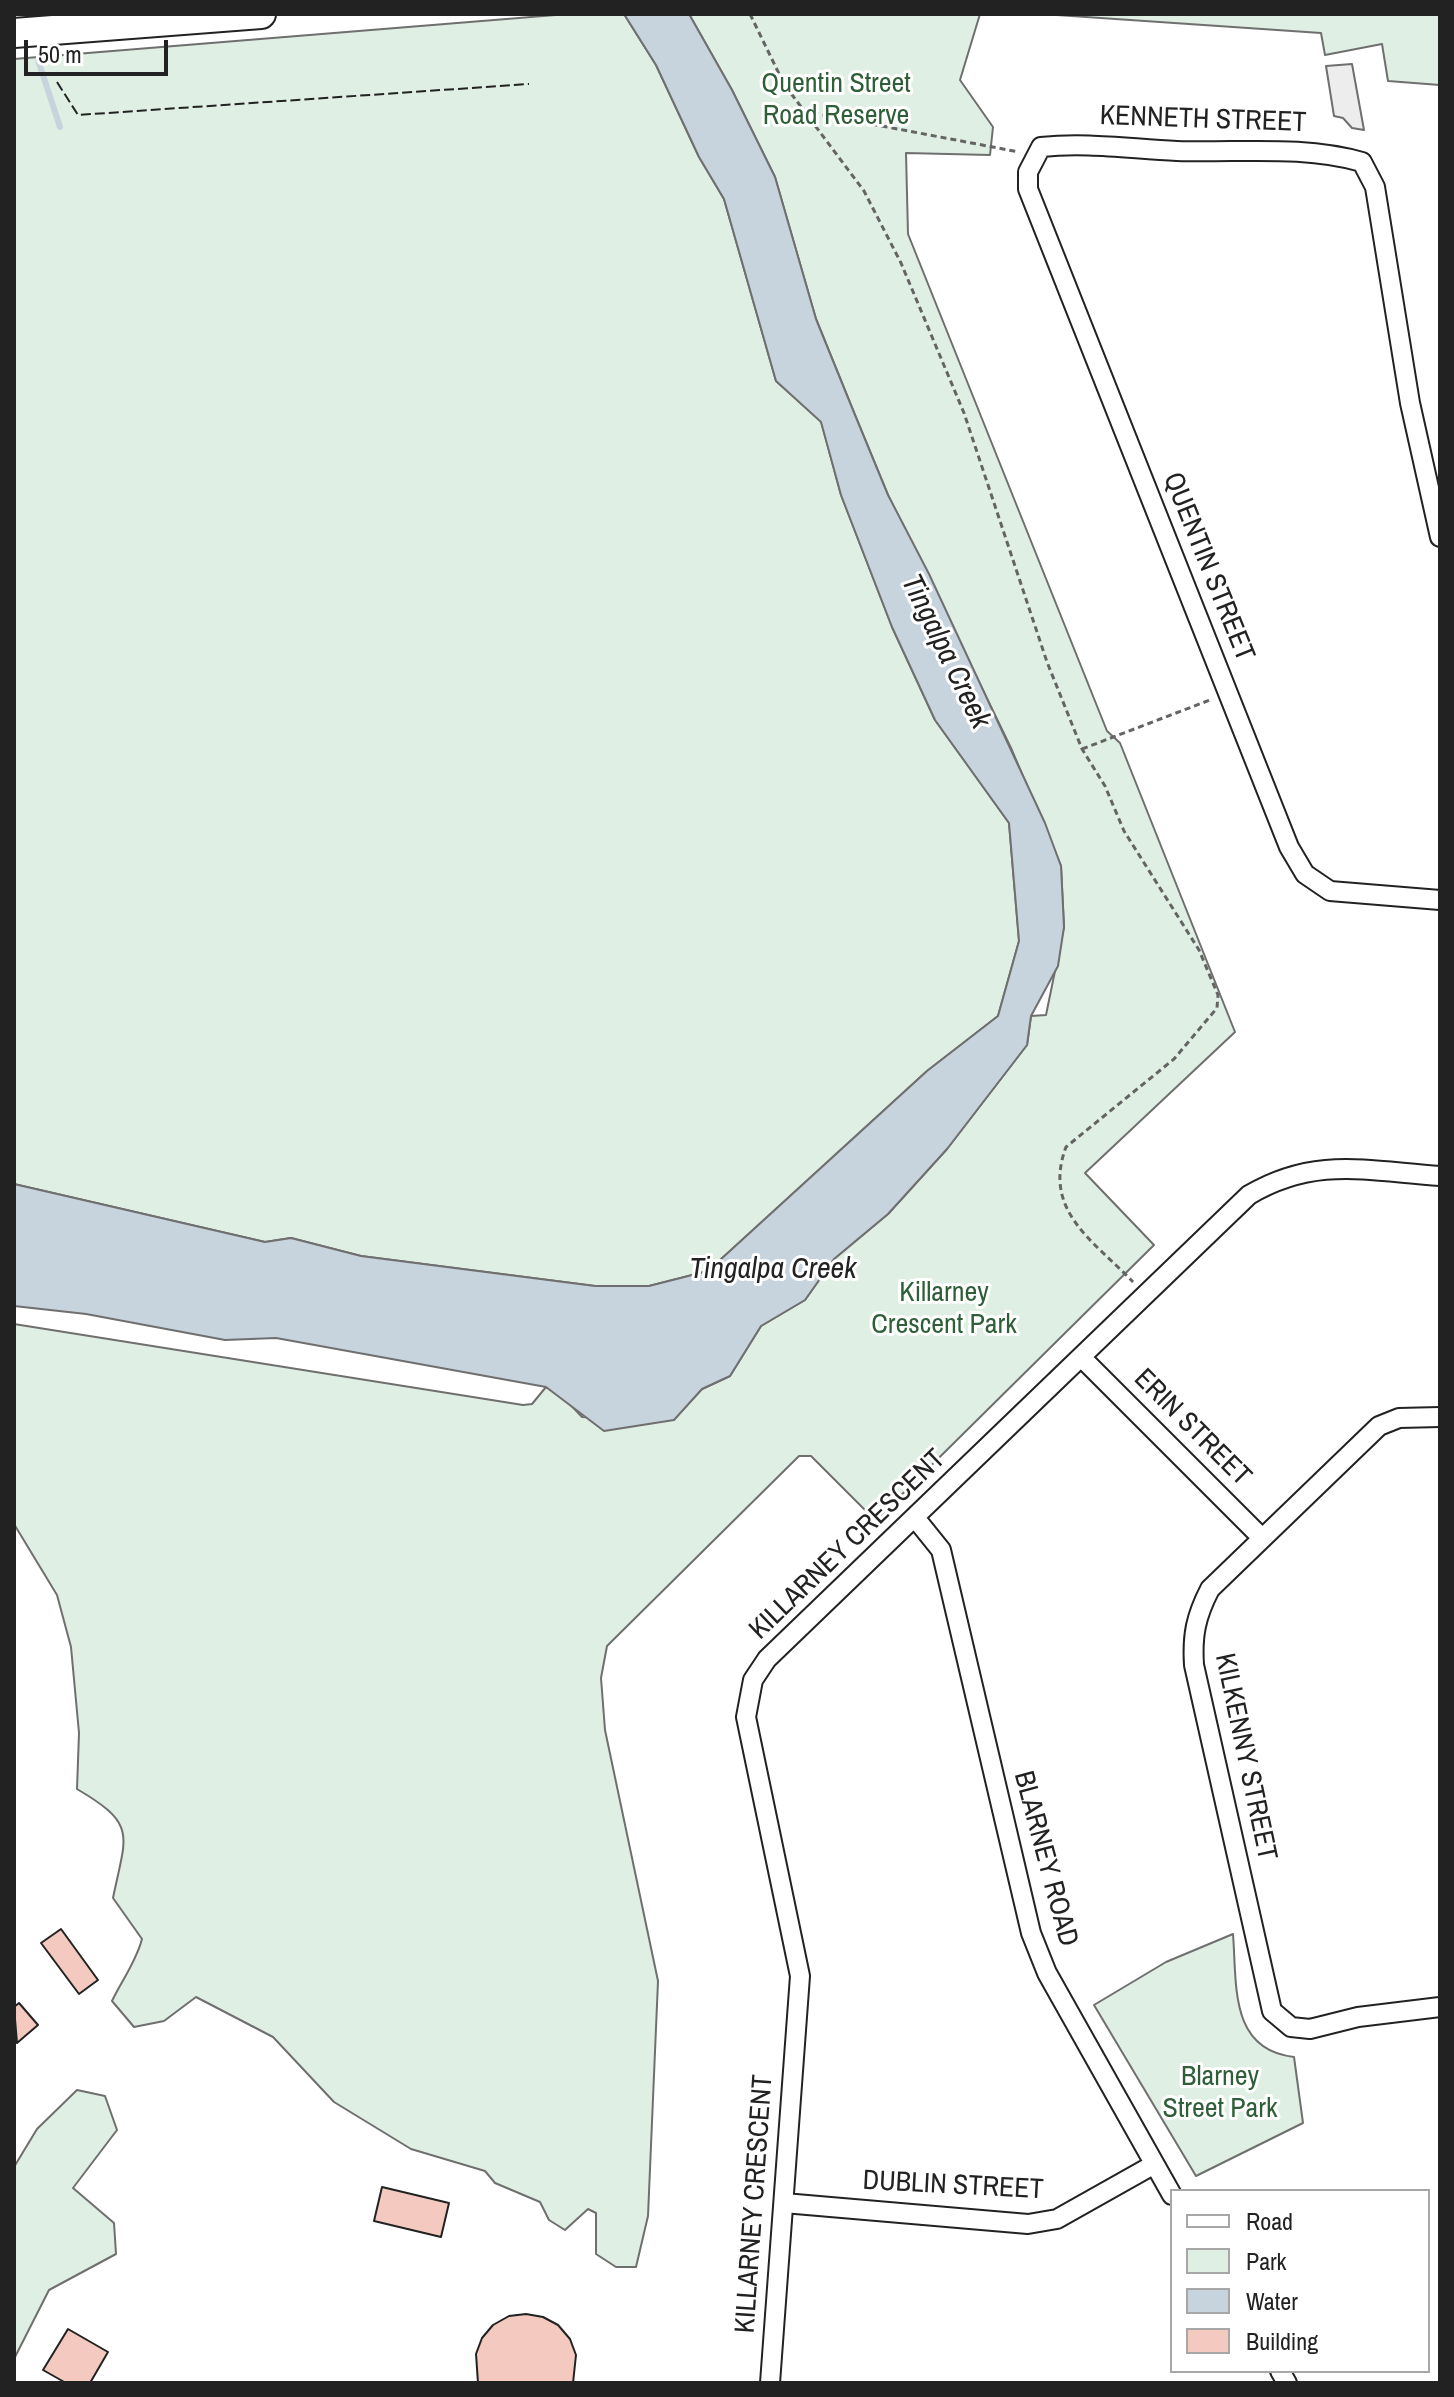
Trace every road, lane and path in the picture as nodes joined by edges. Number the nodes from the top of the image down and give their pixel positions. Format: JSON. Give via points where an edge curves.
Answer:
{"nodes":[{"id":1,"x":261,"y":14,"type":"edge"},
{"id":2,"x":750,"y":14,"type":"edge"},
{"id":3,"x":14,"y":33,"type":"edge"},
{"id":4,"x":803,"y":111,"type":"junction"},
{"id":5,"x":1037,"y":152,"type":"junction"},
{"id":6,"x":1440,"y":537,"type":"edge"},
{"id":7,"x":1228,"y":693,"type":"junction"},
{"id":8,"x":1082,"y":749,"type":"junction"},
{"id":9,"x":1440,"y":900,"type":"edge"},
{"id":10,"x":1440,"y":1176,"type":"edge"},
{"id":11,"x":1146,"y":1296,"type":"junction"},
{"id":12,"x":1082,"y":1358,"type":"junction"},
{"id":13,"x":1440,"y":1417,"type":"edge"},
{"id":14,"x":916,"y":1519,"type":"junction"},
{"id":15,"x":1261,"y":1537,"type":"junction"},
{"id":16,"x":1440,"y":2007,"type":"edge"},
{"id":17,"x":1153,"y":2165,"type":"junction"},
{"id":18,"x":1170,"y":2192,"type":"edge"},
{"id":19,"x":784,"y":2203,"type":"junction"},
{"id":20,"x":770,"y":2383,"type":"edge"}],
"edges":[{"from":1,"to":3,"type":"highway"},
{"from":2,"to":4,"type":"path"},
{"from":4,"to":5,"type":"path"},
{"from":4,"to":8,"type":"path","via":[[864,191],[901,263],[964,413],[1047,662]]},
{"from":5,"to":6,"type":"street","name":"KENNETH STREET","via":[[1076,143],[1177,151],[1330,153],[1362,162],[1375,187],[1410,403]]},
{"from":5,"to":7,"type":"street","name":"QUENTIN STREET","via":[[1028,172],[1028,189]]},
{"from":7,"to":8,"type":"path"},
{"from":7,"to":9,"type":"street","name":"QUENTIN STREET","via":[[1289,847],[1305,874],[1330,891]]},
{"from":8,"to":11,"type":"path","via":[[1124,831],[1199,950],[1218,995],[1217,1008],[1174,1059],[1066,1147],[1059,1166],[1061,1197],[1069,1217]]},
{"from":10,"to":11,"type":"street","name":"KILLARNEY CRESCENT","via":[[1308,1170],[1277,1178],[1249,1195]]},
{"from":11,"to":12,"type":"street","name":"KILLARNEY CRESCENT"},
{"from":12,"to":14,"type":"street","name":"KILLARNEY CRESCENT"},
{"from":12,"to":15,"type":"street","name":"ERIN STREET"},
{"from":13,"to":15,"type":"street","name":"KILKENNY STREET","via":[[1399,1418],[1379,1426]]},
{"from":14,"to":17,"type":"street","name":"BLARNEY ROAD","via":[[941,1550],[1031,1933],[1047,1973]]},
{"from":14,"to":19,"type":"street","name":"KILLARNEY CRESCENT","via":[[767,1659],[747,1698],[751,1742],[800,1976]]},
{"from":15,"to":16,"type":"street","name":"KILKENNY STREET","via":[[1210,1589],[1192,1636],[1194,1665],[1272,2011],[1291,2027],[1310,2029]]},
{"from":17,"to":18,"type":"street","name":"BLARNEY ROAD"},
{"from":17,"to":19,"type":"street","name":"DUBLIN STREET","via":[[1057,2219],[1028,2224]]},
{"from":19,"to":20,"type":"street","name":"KILLARNEY CRESCENT"}]}
